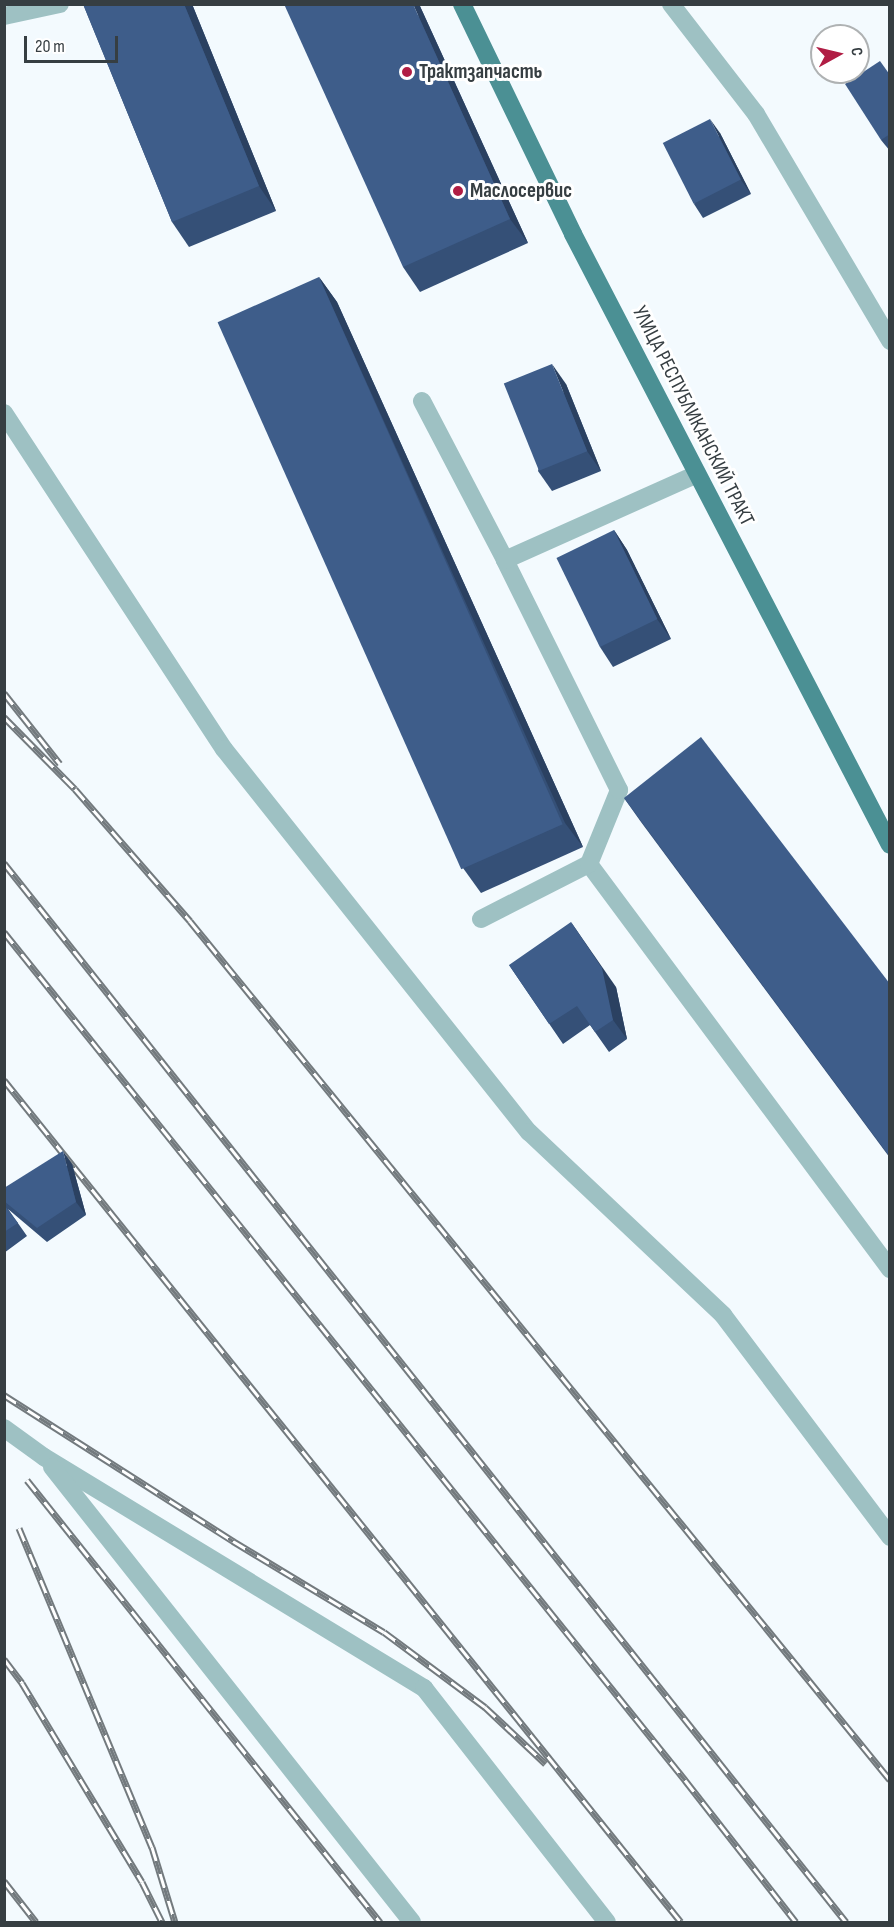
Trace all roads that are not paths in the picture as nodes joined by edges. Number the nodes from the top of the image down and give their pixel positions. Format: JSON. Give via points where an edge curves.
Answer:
{"nodes":[{"id":1,"x":60,"y":4,"type":"edge"},
{"id":2,"x":462,"y":4,"type":"edge"},
{"id":3,"x":671,"y":4,"type":"edge"},
{"id":4,"x":4,"y":16,"type":"edge"},
{"id":5,"x":890,"y":341,"type":"edge"},
{"id":6,"x":422,"y":401,"type":"dead end"},
{"id":7,"x":4,"y":414,"type":"edge"},
{"id":8,"x":697,"y":474,"type":"junction"},
{"id":9,"x":505,"y":560,"type":"junction"},
{"id":10,"x":890,"y":845,"type":"edge"},
{"id":11,"x":589,"y":864,"type":"junction"},
{"id":12,"x":481,"y":919,"type":"dead end"},
{"id":13,"x":890,"y":1269,"type":"edge"},
{"id":14,"x":4,"y":1428,"type":"edge"},
{"id":15,"x":44,"y":1457,"type":"junction"},
{"id":16,"x":890,"y":1537,"type":"edge"},
{"id":17,"x":412,"y":1923,"type":"edge"},
{"id":18,"x":607,"y":1923,"type":"edge"}],
"edges":[{"from":1,"to":4,"type":"lane"},
{"from":2,"to":8,"type":"main road","name":"УЛИЦА РЕСПУБЛИКАНСКИЙ ТРАКТ","via":[[573,234]]},
{"from":3,"to":5,"type":"lane","via":[[756,114]]},
{"from":6,"to":9,"type":"lane"},
{"from":7,"to":16,"type":"lane","via":[[224,749],[529,1132],[723,1315]]},
{"from":8,"to":9,"type":"lane"},
{"from":8,"to":10,"type":"main road","name":"УЛИЦА РЕСПУБЛИКАНСКИЙ ТРАКТ"},
{"from":9,"to":11,"type":"lane","via":[[619,790]]},
{"from":11,"to":12,"type":"lane"},
{"from":11,"to":13,"type":"lane"},
{"from":14,"to":15,"type":"lane"},
{"from":15,"to":17,"type":"lane"},
{"from":15,"to":18,"type":"lane","via":[[424,1688]]}]}
